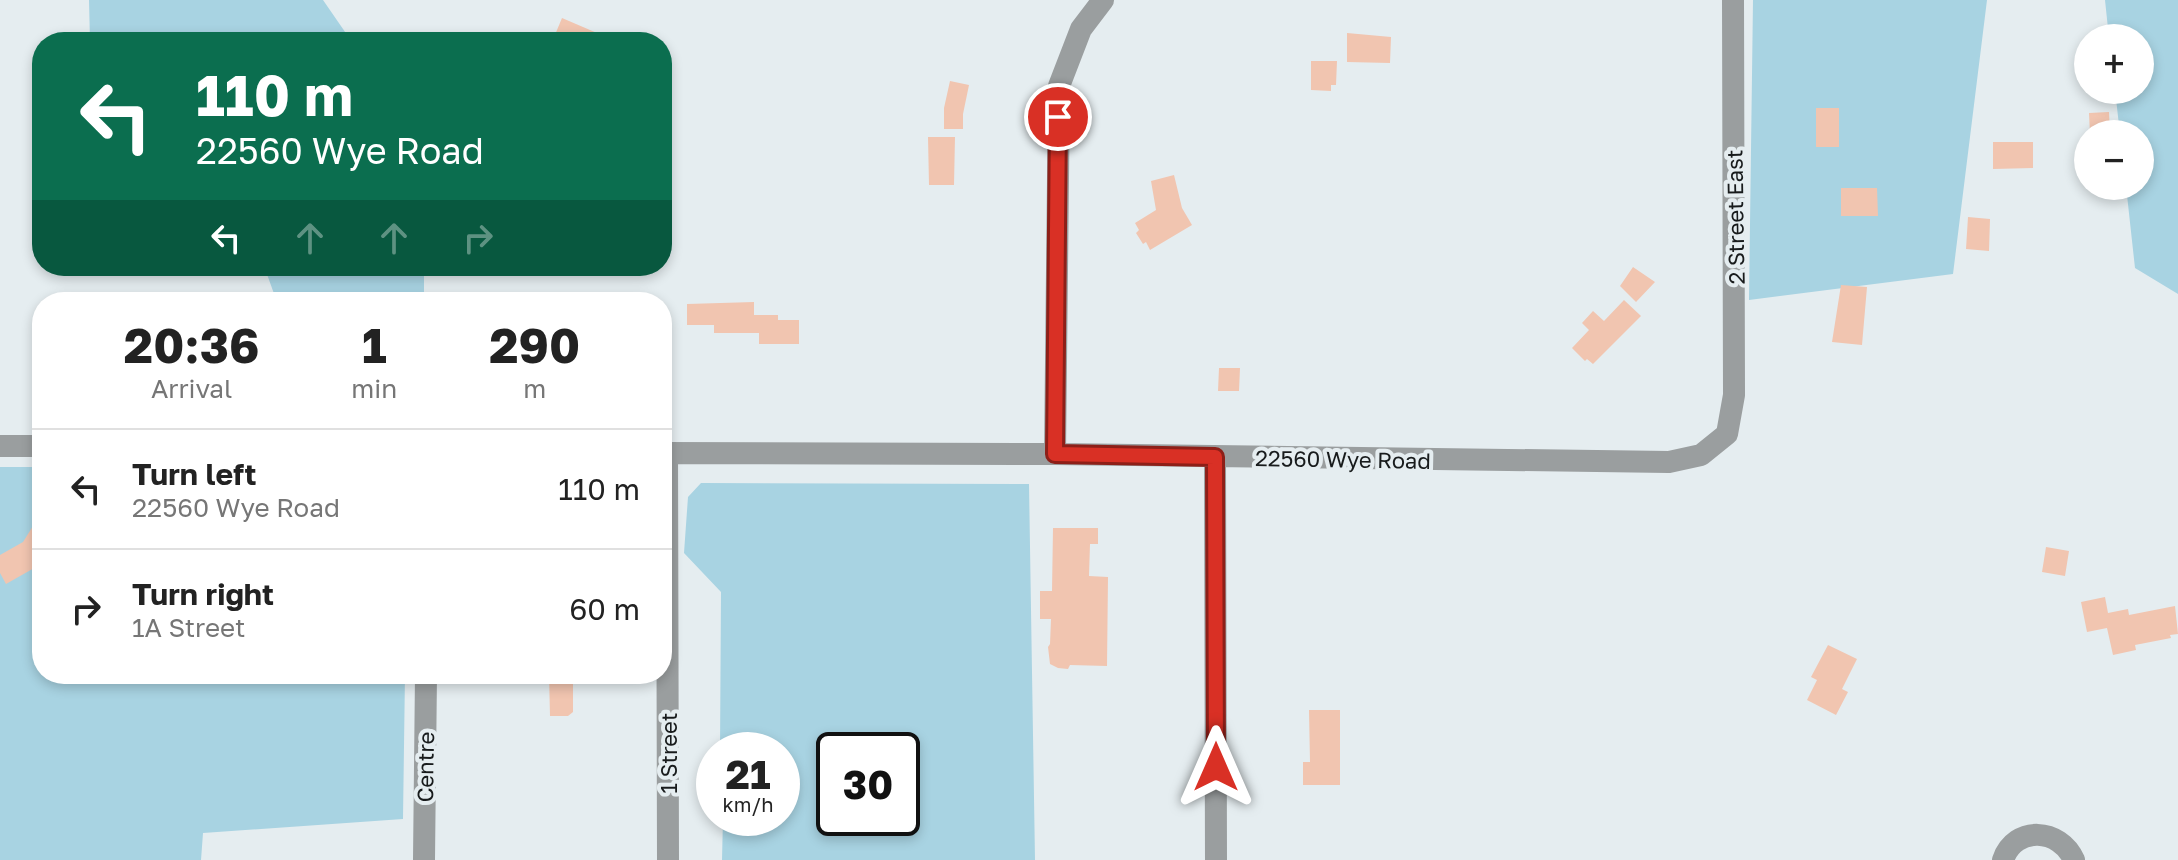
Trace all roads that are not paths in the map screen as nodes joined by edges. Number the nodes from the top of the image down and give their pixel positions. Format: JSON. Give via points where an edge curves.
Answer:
{"nodes":[{"id":1,"x":1103,"y":0,"type":"edge"},
{"id":2,"x":1733,"y":0,"type":"edge"},
{"id":3,"x":1727,"y":434,"type":"joint"},
{"id":4,"x":0,"y":446,"type":"edge"},
{"id":5,"x":32,"y":446,"type":"edge"},
{"id":6,"x":672,"y":453,"type":"edge"},
{"id":7,"x":1055,"y":454,"type":"junction"},
{"id":8,"x":1215,"y":457,"type":"junction"},
{"id":9,"x":426,"y":684,"type":"edge"},
{"id":10,"x":666,"y":684,"type":"edge"},
{"id":11,"x":424,"y":860,"type":"edge"},
{"id":12,"x":668,"y":860,"type":"edge"},
{"id":13,"x":1216,"y":860,"type":"edge"},
{"id":14,"x":2003,"y":860,"type":"edge"},
{"id":15,"x":2074,"y":860,"type":"edge"}],
"edges":[{"from":1,"to":7,"type":"street","via":[[1081,29],[1059,86]]},
{"from":2,"to":3,"type":"street","name":"2 Street East","via":[[1736,301],[1734,395]]},
{"from":3,"to":8,"type":"street","name":"22560 Wye Road","via":[[1701,455],[1669,462]]},
{"from":4,"to":5,"type":"street"},
{"from":6,"to":7,"type":"street","name":"22560 Wye Road"},
{"from":7,"to":8,"type":"street","name":"22560 Wye Road"},
{"from":8,"to":13,"type":"street"},
{"from":9,"to":11,"type":"street","name":"Centre"},
{"from":10,"to":12,"type":"street","name":"1 Street"},
{"from":14,"to":15,"type":"street","via":[[2016,841],[2042,835],[2058,839]]}]}
